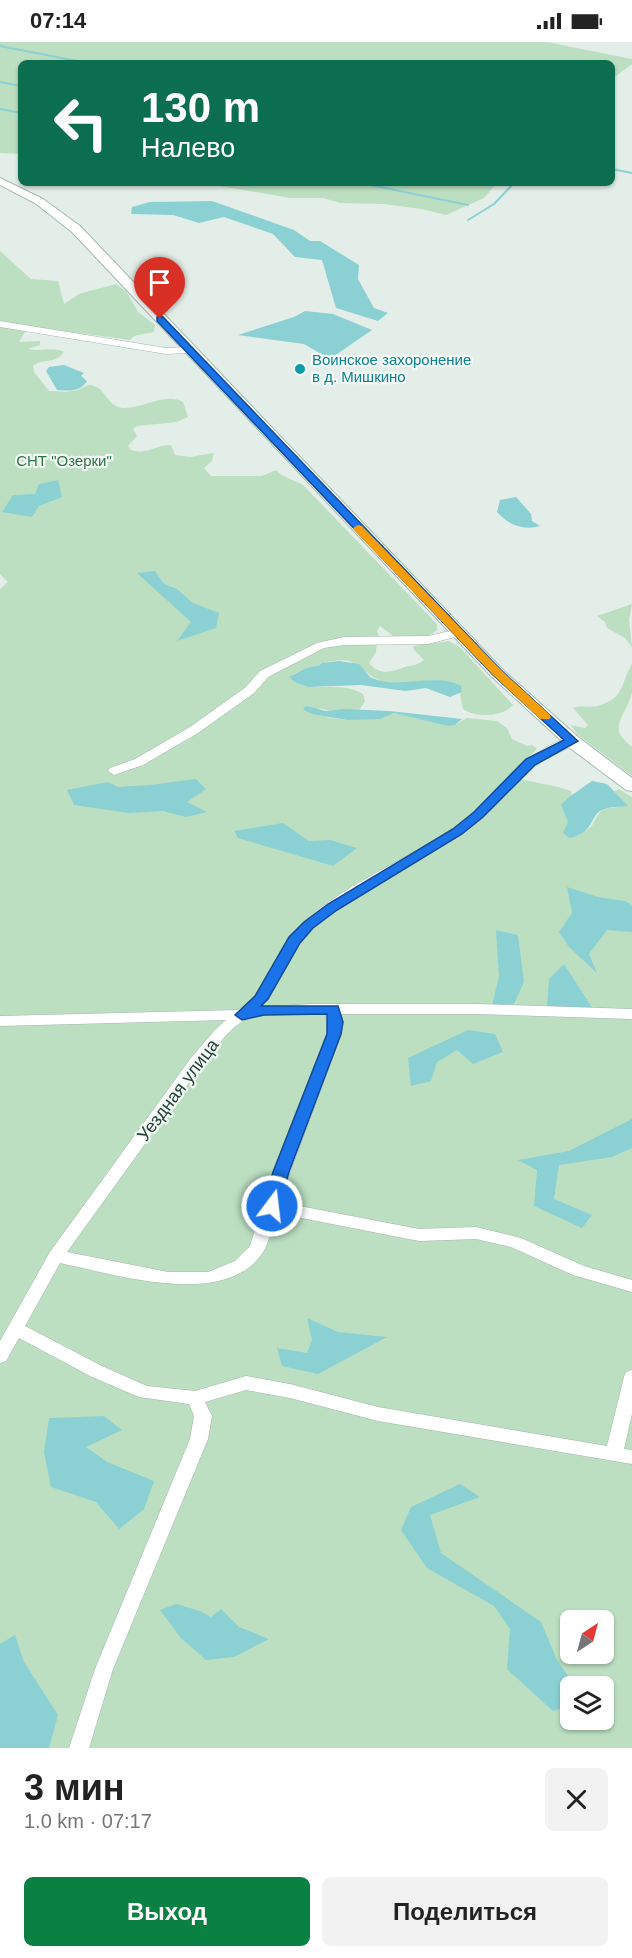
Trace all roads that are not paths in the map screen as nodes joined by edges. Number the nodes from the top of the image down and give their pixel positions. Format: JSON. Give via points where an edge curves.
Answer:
{"nodes":[{"id":1,"x":0,"y":181,"type":"edge"},
{"id":2,"x":0,"y":324,"type":"edge"},
{"id":3,"x":189,"y":350,"type":"junction"},
{"id":4,"x":459,"y":633,"type":"junction"},
{"id":5,"x":572,"y":741,"type":"junction"},
{"id":6,"x":114,"y":771,"type":"dead end"},
{"id":7,"x":632,"y":786,"type":"edge"},
{"id":8,"x":333,"y":1009,"type":"junction"},
{"id":9,"x":632,"y":1014,"type":"edge"},
{"id":10,"x":242,"y":1015,"type":"junction"},
{"id":11,"x":0,"y":1021,"type":"edge"},
{"id":12,"x":272,"y":1206,"type":"junction"},
{"id":13,"x":56,"y":1256,"type":"junction"},
{"id":14,"x":632,"y":1286,"type":"edge"},
{"id":15,"x":15,"y":1328,"type":"junction"},
{"id":16,"x":0,"y":1356,"type":"edge"},
{"id":17,"x":632,"y":1377,"type":"edge"},
{"id":18,"x":195,"y":1398,"type":"junction"},
{"id":19,"x":614,"y":1454,"type":"junction"},
{"id":20,"x":632,"y":1457,"type":"edge"},
{"id":21,"x":79,"y":1748,"type":"edge"}],
"edges":[{"from":1,"to":3,"type":"main road","via":[[39,201],[76,229]]},
{"from":2,"to":3,"type":"street","via":[[166,351]]},
{"from":3,"to":4,"type":"main road"},
{"from":4,"to":5,"type":"main road"},
{"from":4,"to":6,"type":"street","via":[[428,640],[321,645],[264,674],[250,690],[194,730],[139,762]]},
{"from":5,"to":7,"type":"main road"},
{"from":5,"to":10,"type":"street","name":"Уездная улица","via":[[530,762],[457,831],[309,925],[294,940],[261,999]]},
{"from":8,"to":9,"type":"street"},
{"from":8,"to":10,"type":"street"},
{"from":8,"to":12,"type":"street","via":[[334,1034],[281,1172]]},
{"from":10,"to":11,"type":"street"},
{"from":10,"to":13,"type":"street","name":"Уездная улица","via":[[219,1034],[196,1062]]},
{"from":12,"to":13,"type":"street","via":[[258,1249],[241,1265],[209,1278],[168,1278]]},
{"from":12,"to":14,"type":"street","via":[[419,1235],[476,1233],[516,1242],[579,1271]]},
{"from":13,"to":15,"type":"street","name":"Уездная улица"},
{"from":15,"to":16,"type":"street","name":"Уездная улица"},
{"from":15,"to":18,"type":"street","via":[[96,1371],[146,1392]]},
{"from":17,"to":19,"type":"street"},
{"from":18,"to":19,"type":"street","via":[[246,1383],[378,1414]]},
{"from":18,"to":21,"type":"street","via":[[203,1416],[199,1439],[104,1669]]},
{"from":19,"to":20,"type":"street"}]}
